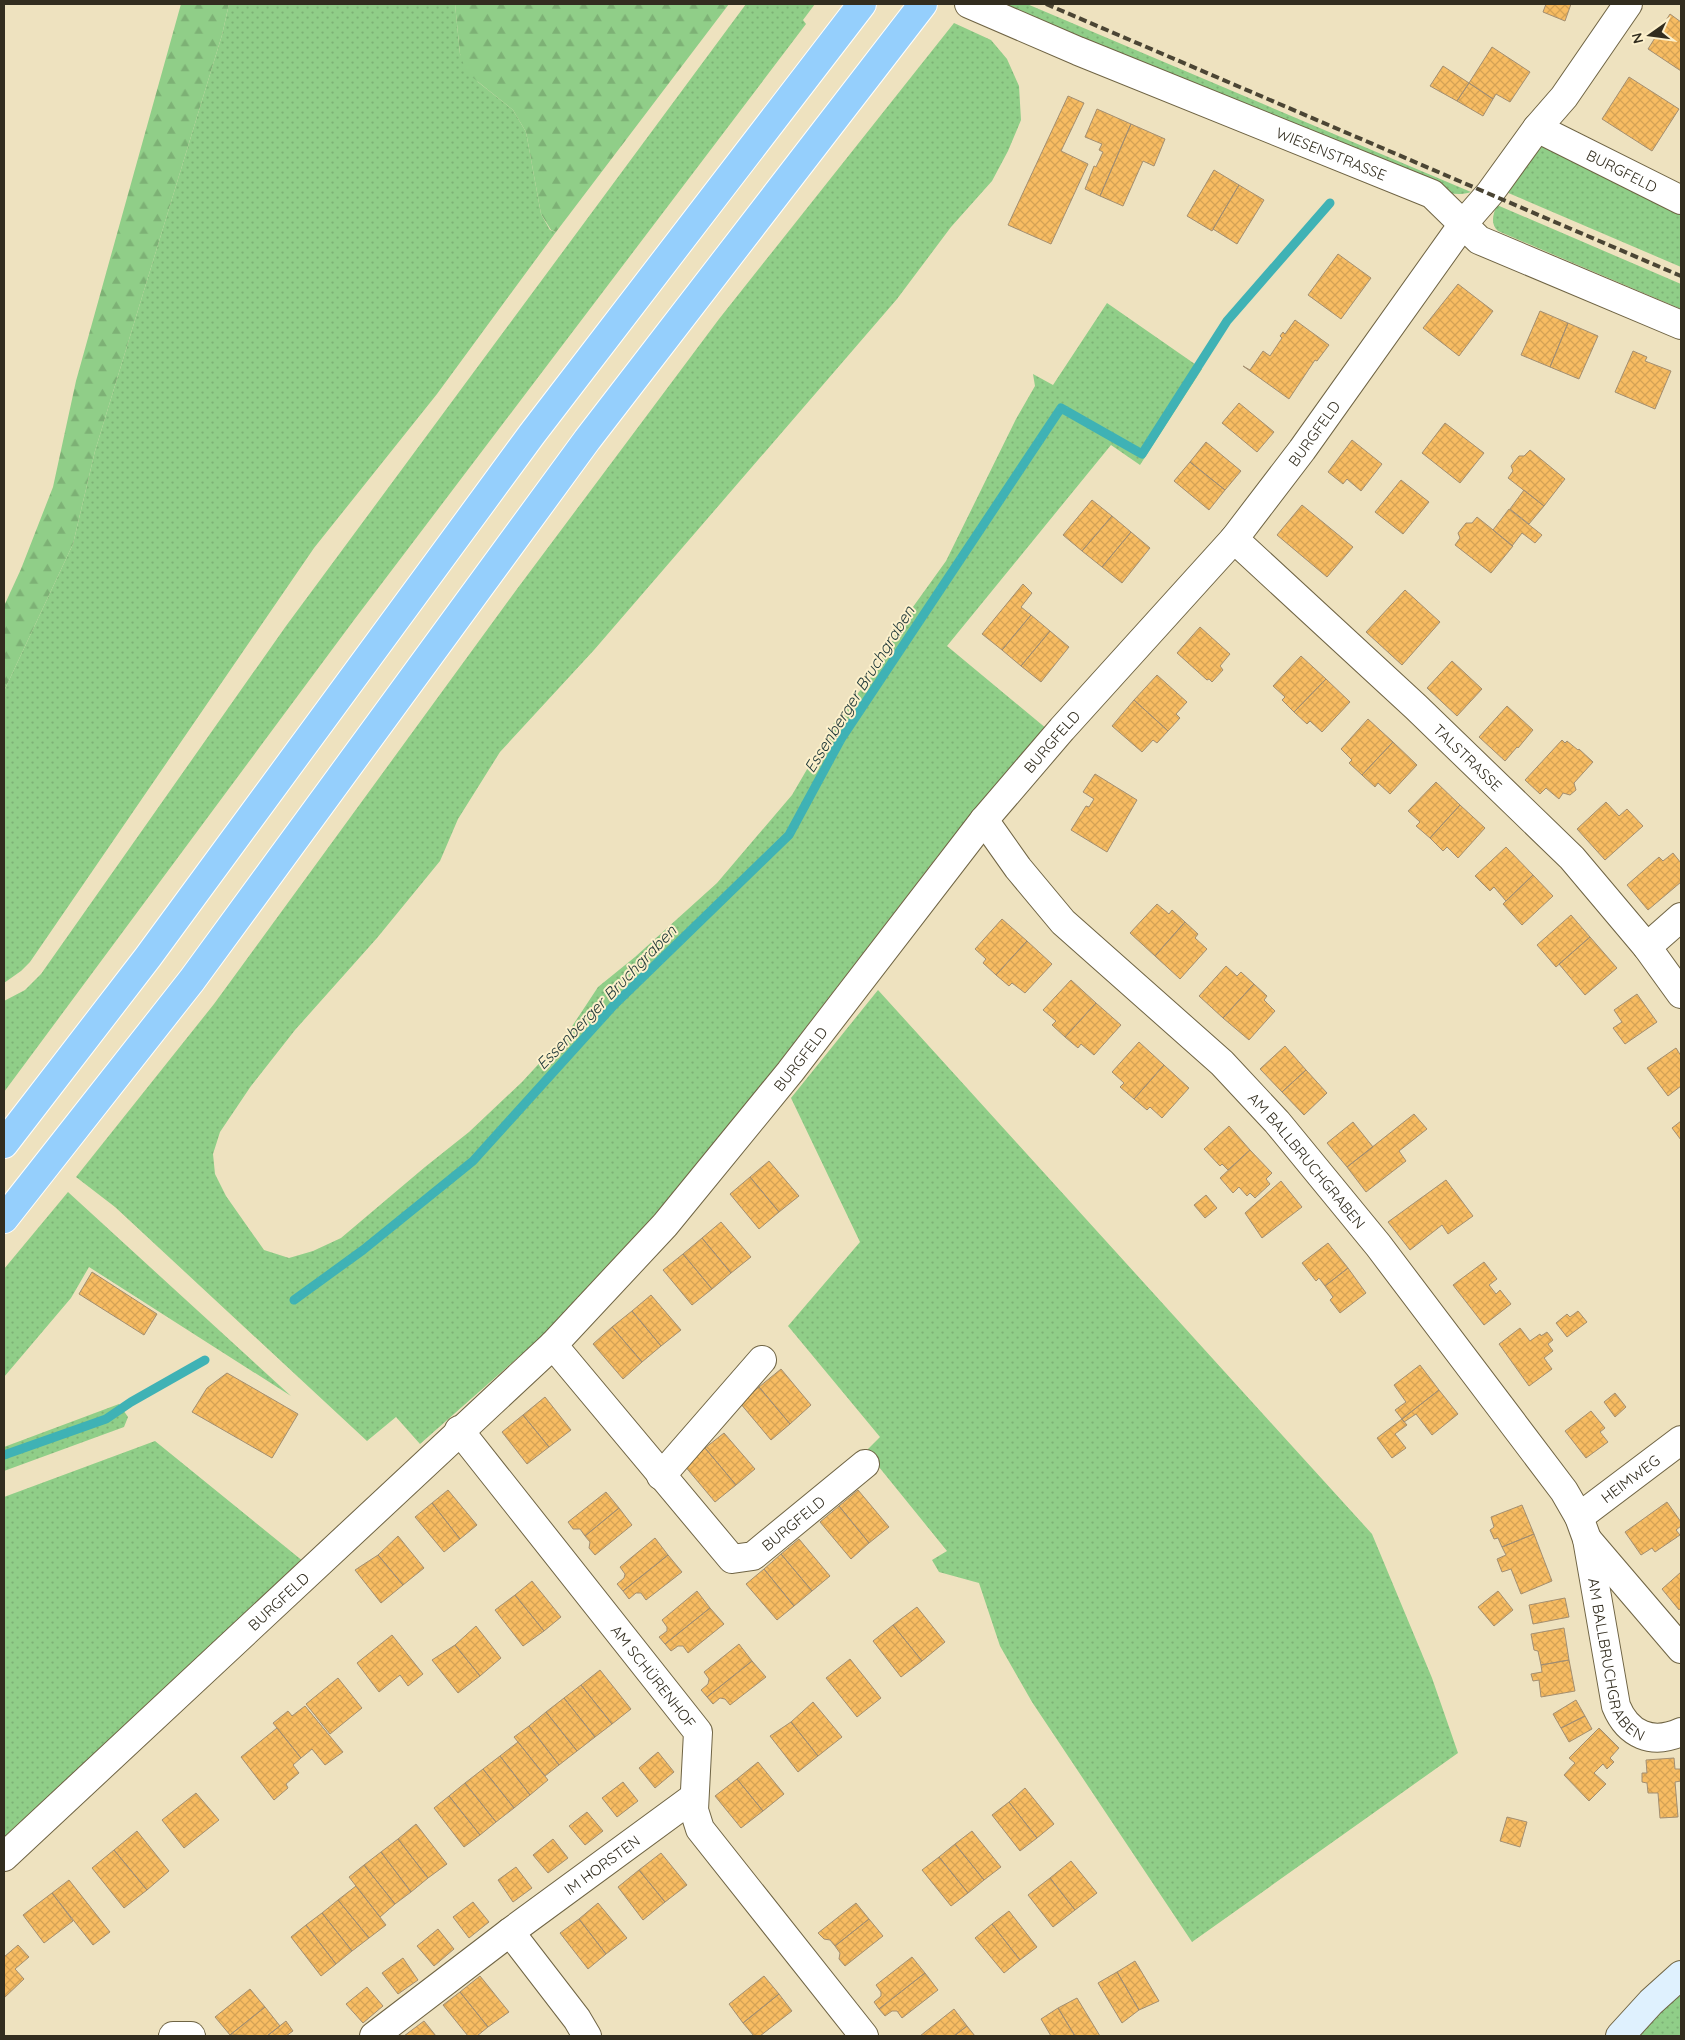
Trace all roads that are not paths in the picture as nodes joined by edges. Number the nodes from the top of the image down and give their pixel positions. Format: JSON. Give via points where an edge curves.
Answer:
{"nodes":[{"id":1,"x":862,"y":4,"type":"edge"},
{"id":2,"x":923,"y":4,"type":"edge"},
{"id":3,"x":969,"y":4,"type":"edge"},
{"id":4,"x":1628,"y":4,"type":"edge"},
{"id":5,"x":1537,"y":128,"type":"junction"},
{"id":6,"x":1681,"y":200,"type":"edge"},
{"id":7,"x":1463,"y":224,"type":"junction"},
{"id":8,"x":1681,"y":325,"type":"edge"},
{"id":9,"x":1234,"y":539,"type":"junction"},
{"id":10,"x":984,"y":820,"type":"junction"},
{"id":11,"x":1681,"y":917,"type":"edge"},
{"id":12,"x":1647,"y":946,"type":"junction"},
{"id":13,"x":1681,"y":994,"type":"edge"},
{"id":14,"x":4,"y":1144,"type":"edge"},
{"id":15,"x":4,"y":1220,"type":"edge"},
{"id":16,"x":553,"y":1345,"type":"junction"},
{"id":17,"x":762,"y":1360,"type":"dead end"},
{"id":18,"x":459,"y":1430,"type":"junction"},
{"id":19,"x":1681,"y":1440,"type":"edge"},
{"id":20,"x":864,"y":1464,"type":"dead end"},
{"id":21,"x":661,"y":1476,"type":"junction"},
{"id":22,"x":1583,"y":1528,"type":"junction"},
{"id":23,"x":1681,"y":1649,"type":"edge"},
{"id":24,"x":1681,"y":1732,"type":"edge"},
{"id":25,"x":694,"y":1797,"type":"junction"},
{"id":26,"x":4,"y":1857,"type":"edge"},
{"id":27,"x":510,"y":1932,"type":"junction"},
{"id":28,"x":1681,"y":1975,"type":"edge"},
{"id":29,"x":173,"y":2036,"type":"edge"},
{"id":30,"x":191,"y":2036,"type":"edge"},
{"id":31,"x":374,"y":2036,"type":"edge"},
{"id":32,"x":587,"y":2036,"type":"edge"},
{"id":33,"x":864,"y":2036,"type":"edge"},
{"id":34,"x":1620,"y":2036,"type":"edge"}],
"edges":[{"from":1,"to":14,"type":"highway","via":[[532,434],[148,957]]},
{"from":2,"to":15,"type":"highway","via":[[587,440],[192,980]]},
{"from":3,"to":7,"type":"street","name":"WIESENSTRASSE","via":[[1432,194]]},
{"from":4,"to":5,"type":"street","name":"BURGFELD","via":[[1564,97]]},
{"from":5,"to":6,"type":"street","name":"BURGFELD"},
{"from":5,"to":7,"type":"street","name":"BURGFELD"},
{"from":7,"to":8,"type":"street","name":"WIESENSTRASSE","via":[[1479,240]]},
{"from":7,"to":9,"type":"street","name":"BURGFELD","via":[[1302,450]]},
{"from":9,"to":10,"type":"street","name":"BURGFELD"},
{"from":9,"to":12,"type":"street","name":"TALSTRASSE","via":[[1572,858]]},
{"from":10,"to":16,"type":"street","name":"BURGFELD","via":[[790,1072],[665,1225]]},
{"from":10,"to":22,"type":"street","name":"AM BALLBRUCHGRABEN","via":[[1018,868],[1063,922],[1222,1064],[1277,1122],[1378,1245],[1564,1491]]},
{"from":11,"to":12,"type":"street"},
{"from":12,"to":13,"type":"street","name":"TALSTRASSE"},
{"from":16,"to":18,"type":"street","name":"BURGFELD"},
{"from":16,"to":21,"type":"street","name":"BURGFELD"},
{"from":17,"to":21,"type":"street"},
{"from":18,"to":25,"type":"street","name":"AM SCHÜRENHOF","via":[[698,1732]]},
{"from":18,"to":26,"type":"street","name":"BURGFELD"},
{"from":19,"to":22,"type":"street","name":"HEIMWEG"},
{"from":20,"to":21,"type":"street","name":"BURGFELD","via":[[753,1556],[732,1560]]},
{"from":22,"to":23,"type":"street","name":"AM BALLBRUCHGRABEN"},
{"from":22,"to":24,"type":"street","name":"AM BALLBRUCHGRABEN","via":[[1619,1714],[1631,1728],[1645,1736],[1662,1738]]},
{"from":25,"to":27,"type":"street","name":"IM HORSTEN"},
{"from":25,"to":33,"type":"street","name":"AM SCHÜRENHOF","via":[[700,1829]]},
{"from":27,"to":31,"type":"street","name":"IM HORSTEN"},
{"from":27,"to":32,"type":"street"},
{"from":28,"to":34,"type":"street"},
{"from":29,"to":30,"type":"street"}]}
